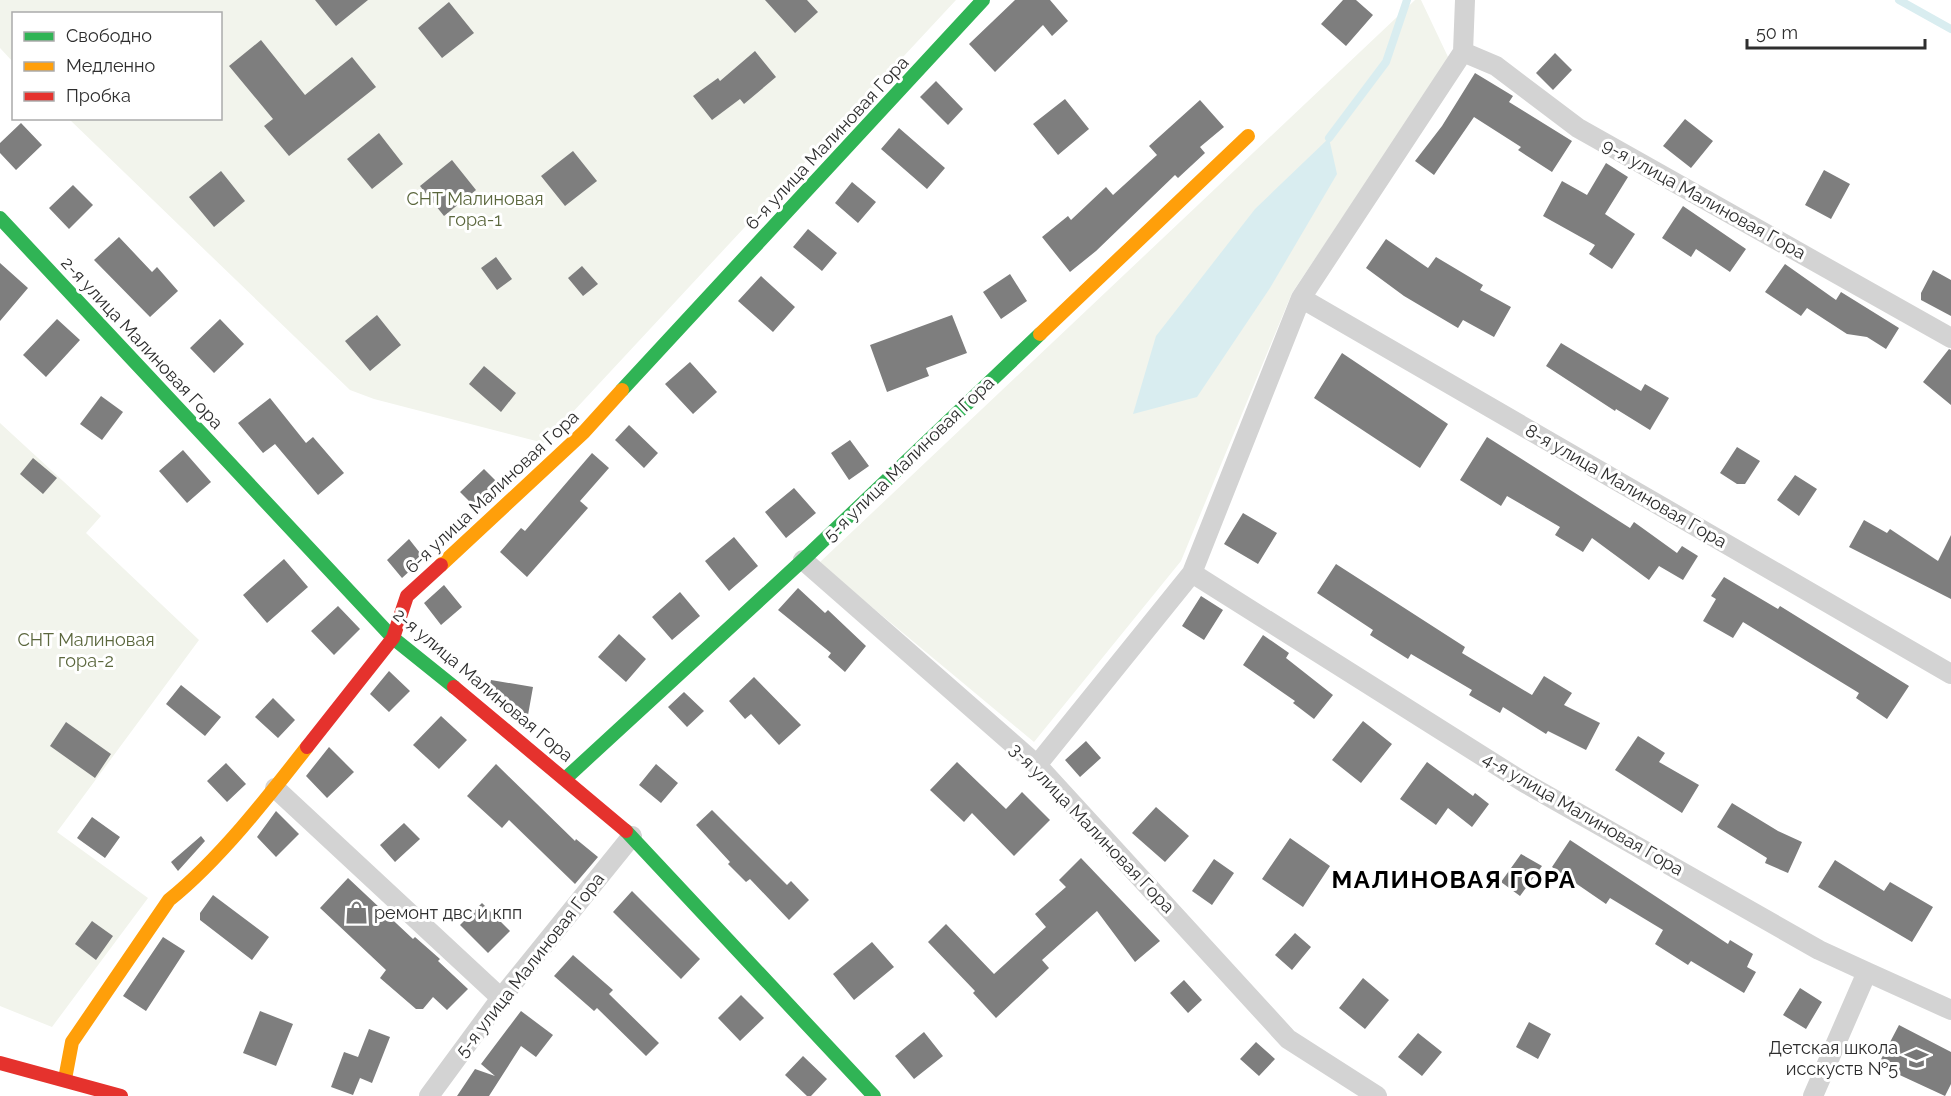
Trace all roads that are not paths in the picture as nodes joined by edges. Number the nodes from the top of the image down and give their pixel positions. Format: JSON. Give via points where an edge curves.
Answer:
{"nodes":[{"id":1,"x":983,"y":0,"type":"edge"},
{"id":2,"x":1465,"y":0,"type":"edge"},
{"id":3,"x":1463,"y":52,"type":"junction"},
{"id":4,"x":1248,"y":136,"type":"dead end"},
{"id":5,"x":0,"y":218,"type":"edge"},
{"id":6,"x":1301,"y":298,"type":"junction"},
{"id":7,"x":1951,"y":338,"type":"edge"},
{"id":8,"x":803,"y":560,"type":"junction"},
{"id":9,"x":1192,"y":573,"type":"junction"},
{"id":10,"x":393,"y":638,"type":"junction"},
{"id":11,"x":1951,"y":674,"type":"edge"},
{"id":12,"x":1037,"y":765,"type":"junction"},
{"id":13,"x":566,"y":778,"type":"junction"},
{"id":14,"x":275,"y":788,"type":"junction"},
{"id":15,"x":632,"y":836,"type":"junction"},
{"id":16,"x":1867,"y":972,"type":"junction"},
{"id":17,"x":501,"y":998,"type":"junction"},
{"id":18,"x":1951,"y":1010,"type":"edge"},
{"id":19,"x":0,"y":1063,"type":"edge"},
{"id":20,"x":65,"y":1079,"type":"junction"},
{"id":21,"x":121,"y":1096,"type":"edge"},
{"id":22,"x":429,"y":1096,"type":"edge"},
{"id":23,"x":874,"y":1096,"type":"edge"},
{"id":24,"x":1377,"y":1096,"type":"edge"},
{"id":25,"x":1813,"y":1096,"type":"edge"}],
"edges":[{"from":1,"to":10,"type":"street","name":"6-я улица Малиновая Гора","via":[[584,432],[406,596]]},
{"from":2,"to":3,"type":"street"},
{"from":3,"to":6,"type":"street"},
{"from":3,"to":7,"type":"street","name":"9-я улица Малиновая Гора","via":[[1496,66],[1578,128]]},
{"from":4,"to":8,"type":"street","name":"5-я улица Малиновая Гора"},
{"from":5,"to":10,"type":"street","name":"2-я улица Малиновая Гора"},
{"from":6,"to":9,"type":"street"},
{"from":6,"to":11,"type":"street","name":"8-я улица Малиновая Гора"},
{"from":8,"to":12,"type":"street","name":"3-я улица Малиновая Гора"},
{"from":8,"to":13,"type":"street","name":"5-я улица Малиновая Гора"},
{"from":9,"to":12,"type":"street"},
{"from":9,"to":16,"type":"street","name":"4-я улица Малиновая Гора","via":[[1525,783],[1819,950]]},
{"from":10,"to":13,"type":"street","name":"2-я улица Малиновая Гора"},
{"from":10,"to":14,"type":"street","name":"6-я улица Малиновая Гора"},
{"from":12,"to":24,"type":"street","name":"3-я улица Малиновая Гора","via":[[1288,1040]]},
{"from":13,"to":15,"type":"street","name":"2-я улица Малиновая Гора"},
{"from":14,"to":17,"type":"street"},
{"from":14,"to":20,"type":"street","name":"6-я улица Малиновая Гора","via":[[188,885],[169,900],[72,1042]]},
{"from":15,"to":17,"type":"street","name":"5-я улица Малиновая Гора"},
{"from":15,"to":23,"type":"street","name":"2-я улица Малиновая Гора"},
{"from":16,"to":18,"type":"street","name":"4-я улица Малиновая Гора"},
{"from":16,"to":25,"type":"street"},
{"from":17,"to":22,"type":"street","name":"5-я улица Малиновая Гора"},
{"from":19,"to":20,"type":"street"},
{"from":20,"to":21,"type":"street"}]}
